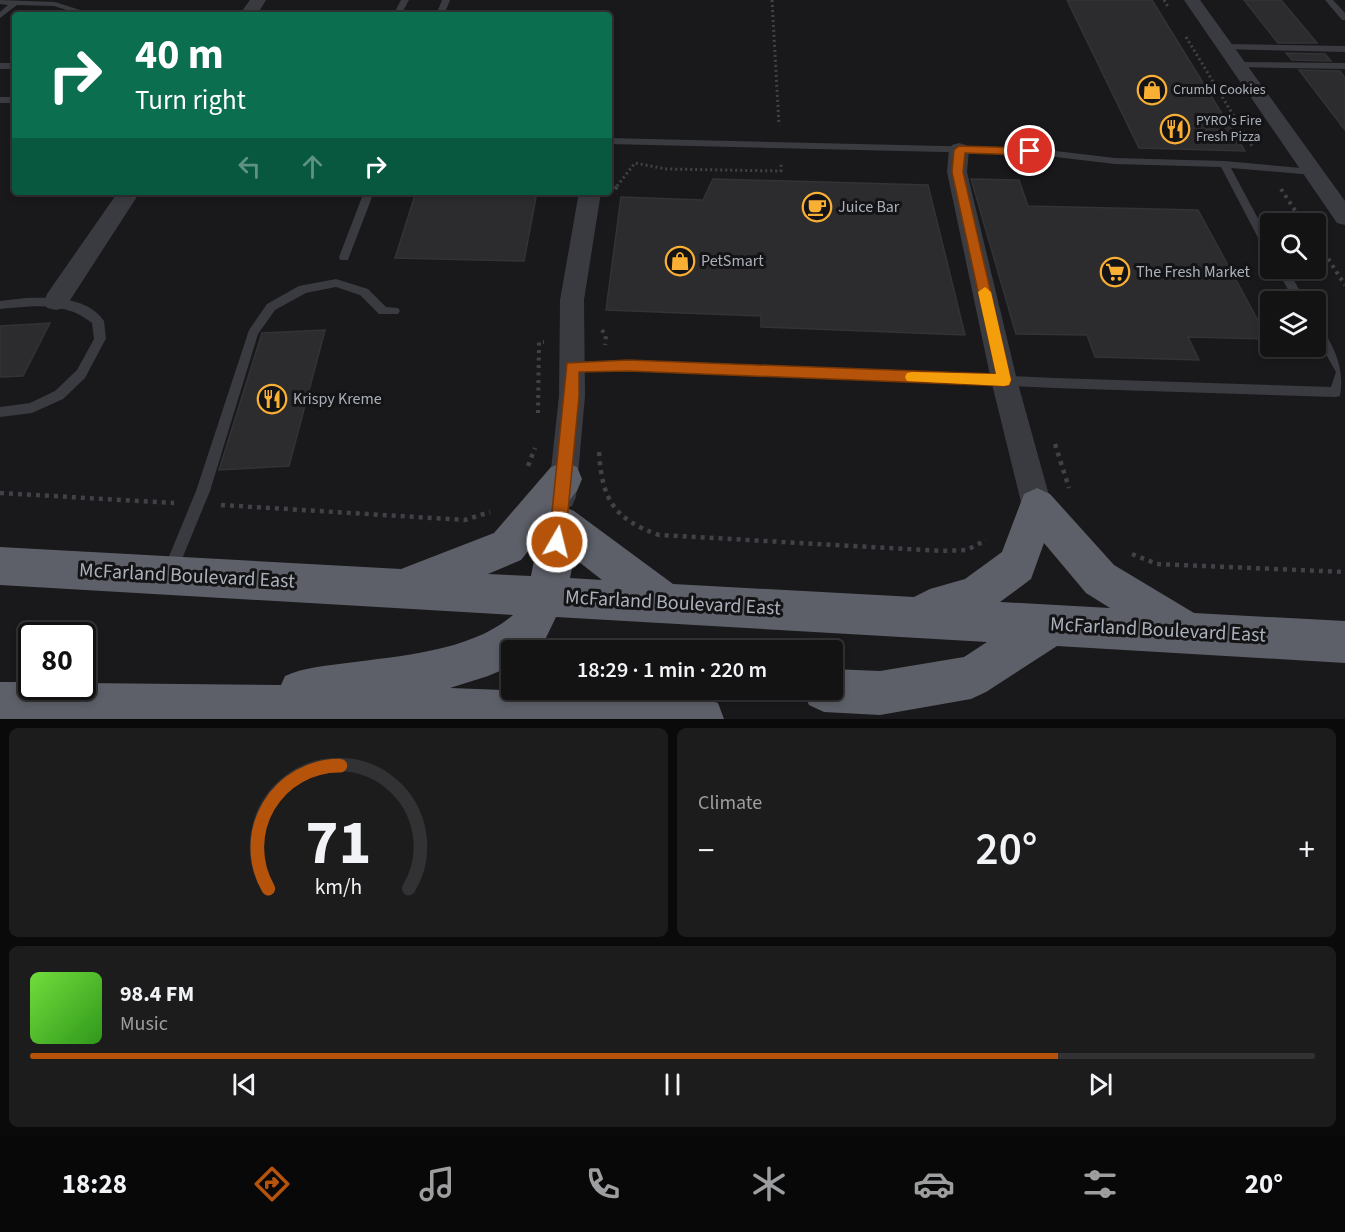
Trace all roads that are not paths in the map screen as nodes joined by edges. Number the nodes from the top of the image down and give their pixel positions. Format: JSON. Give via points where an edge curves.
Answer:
{"nodes":[{"id":1,"x":1192,"y":0,"type":"edge"},
{"id":2,"x":1329,"y":0,"type":"edge"},
{"id":3,"x":0,"y":2,"type":"edge"},
{"id":4,"x":15,"y":3,"type":"junction"},
{"id":5,"x":79,"y":12,"type":"edge"},
{"id":6,"x":0,"y":16,"type":"edge"},
{"id":7,"x":1345,"y":18,"type":"edge"},
{"id":8,"x":1225,"y":47,"type":"junction"},
{"id":9,"x":1345,"y":49,"type":"edge"},
{"id":10,"x":1238,"y":65,"type":"junction"},
{"id":11,"x":1345,"y":66,"type":"edge"},
{"id":12,"x":612,"y":141,"type":"edge"},
{"id":13,"x":959,"y":150,"type":"junction"},
{"id":14,"x":1224,"y":164,"type":"junction"},
{"id":15,"x":1313,"y":172,"type":"junction"},
{"id":16,"x":127,"y":195,"type":"edge"},
{"id":17,"x":368,"y":195,"type":"edge"},
{"id":18,"x":600,"y":195,"type":"edge"},
{"id":19,"x":1345,"y":217,"type":"edge"},
{"id":20,"x":1260,"y":231,"type":"edge"},
{"id":21,"x":344,"y":257,"type":"dead end"},
{"id":22,"x":56,"y":301,"type":"junction"},
{"id":23,"x":0,"y":305,"type":"edge"},
{"id":24,"x":394,"y":311,"type":"dead end"},
{"id":25,"x":1326,"y":344,"type":"edge"},
{"id":26,"x":572,"y":354,"type":"junction"},
{"id":27,"x":1004,"y":380,"type":"junction"},
{"id":28,"x":0,"y":412,"type":"edge"},
{"id":29,"x":564,"y":479,"type":"junction"},
{"id":30,"x":1053,"y":498,"type":"junction"},
{"id":31,"x":560,"y":524,"type":"junction"},
{"id":32,"x":0,"y":566,"type":"edge"},
{"id":33,"x":168,"y":575,"type":"junction"},
{"id":34,"x":402,"y":588,"type":"junction"},
{"id":35,"x":547,"y":596,"type":"junction"},
{"id":36,"x":664,"y":602,"type":"junction"},
{"id":37,"x":905,"y":616,"type":"junction"},
{"id":38,"x":1054,"y":624,"type":"junction"},
{"id":39,"x":1186,"y":632,"type":"junction"},
{"id":40,"x":1345,"y":642,"type":"edge"},
{"id":41,"x":843,"y":691,"type":"edge"},
{"id":42,"x":576,"y":700,"type":"edge"},
{"id":43,"x":0,"y":704,"type":"edge"},
{"id":44,"x":207,"y":705,"type":"junction"},
{"id":45,"x":87,"y":712,"type":"edge"},
{"id":46,"x":415,"y":714,"type":"edge"},
{"id":47,"x":552,"y":717,"type":"edge"},
{"id":48,"x":696,"y":719,"type":"edge"},
{"id":49,"x":702,"y":719,"type":"edge"}],
"edges":[{"from":1,"to":8,"type":"street"},
{"from":2,"to":7,"type":"lane"},
{"from":3,"to":4,"type":"lane"},
{"from":4,"to":5,"type":"lane","via":[[55,4]]},
{"from":4,"to":6,"type":"lane"},
{"from":8,"to":9,"type":"lane"},
{"from":8,"to":10,"type":"street"},
{"from":10,"to":11,"type":"lane"},
{"from":10,"to":15,"type":"street"},
{"from":12,"to":13,"type":"lane"},
{"from":13,"to":14,"type":"lane"},
{"from":13,"to":27,"type":"street","via":[[957,172]]},
{"from":14,"to":15,"type":"lane"},
{"from":14,"to":20,"type":"lane"},
{"from":15,"to":19,"type":"street"},
{"from":16,"to":22,"type":"street"},
{"from":17,"to":21,"type":"lane"},
{"from":18,"to":26,"type":"street","via":[[572,300]]},
{"from":22,"to":23,"type":"lane"},
{"from":22,"to":28,"type":"lane","via":[[87,310],[98,321],[100,339],[81,374],[59,395],[32,408]]},
{"from":24,"to":33,"type":"lane","via":[[383,311],[364,292],[336,283],[303,289],[271,307],[253,333],[198,504]]},
{"from":25,"to":27,"type":"lane","via":[[1342,372],[1336,392]]},
{"from":26,"to":27,"type":"lane","via":[[602,366]]},
{"from":26,"to":29,"type":"street"},
{"from":27,"to":30,"type":"street"},
{"from":29,"to":31,"type":"street"},
{"from":29,"to":34,"type":"highway","via":[[507,547]]},
{"from":30,"to":37,"type":"highway","via":[[1017,565],[975,596]]},
{"from":30,"to":39,"type":"highway","via":[[1100,579]]},
{"from":31,"to":35,"type":"highway"},
{"from":31,"to":36,"type":"highway"},
{"from":32,"to":33,"type":"highway","name":"McFarland Boulevard East"},
{"from":33,"to":34,"type":"highway","name":"McFarland Boulevard East"},
{"from":34,"to":35,"type":"highway","name":"McFarland Boulevard East"},
{"from":35,"to":36,"type":"highway","name":"McFarland Boulevard East"},
{"from":35,"to":44,"type":"highway","via":[[527,631],[497,651],[434,671]]},
{"from":36,"to":37,"type":"highway","name":"McFarland Boulevard East"},
{"from":37,"to":38,"type":"highway","name":"McFarland Boulevard East"},
{"from":38,"to":39,"type":"highway","name":"McFarland Boulevard East"},
{"from":38,"to":41,"type":"highway","via":[[971,677],[880,693]]},
{"from":39,"to":40,"type":"highway","name":"McFarland Boulevard East"},
{"from":42,"to":47,"type":"highway"},
{"from":43,"to":45,"type":"highway"},
{"from":44,"to":45,"type":"highway"},
{"from":44,"to":46,"type":"highway"},
{"from":46,"to":47,"type":"highway"},
{"from":47,"to":48,"type":"highway"},
{"from":48,"to":49,"type":"highway"}]}
